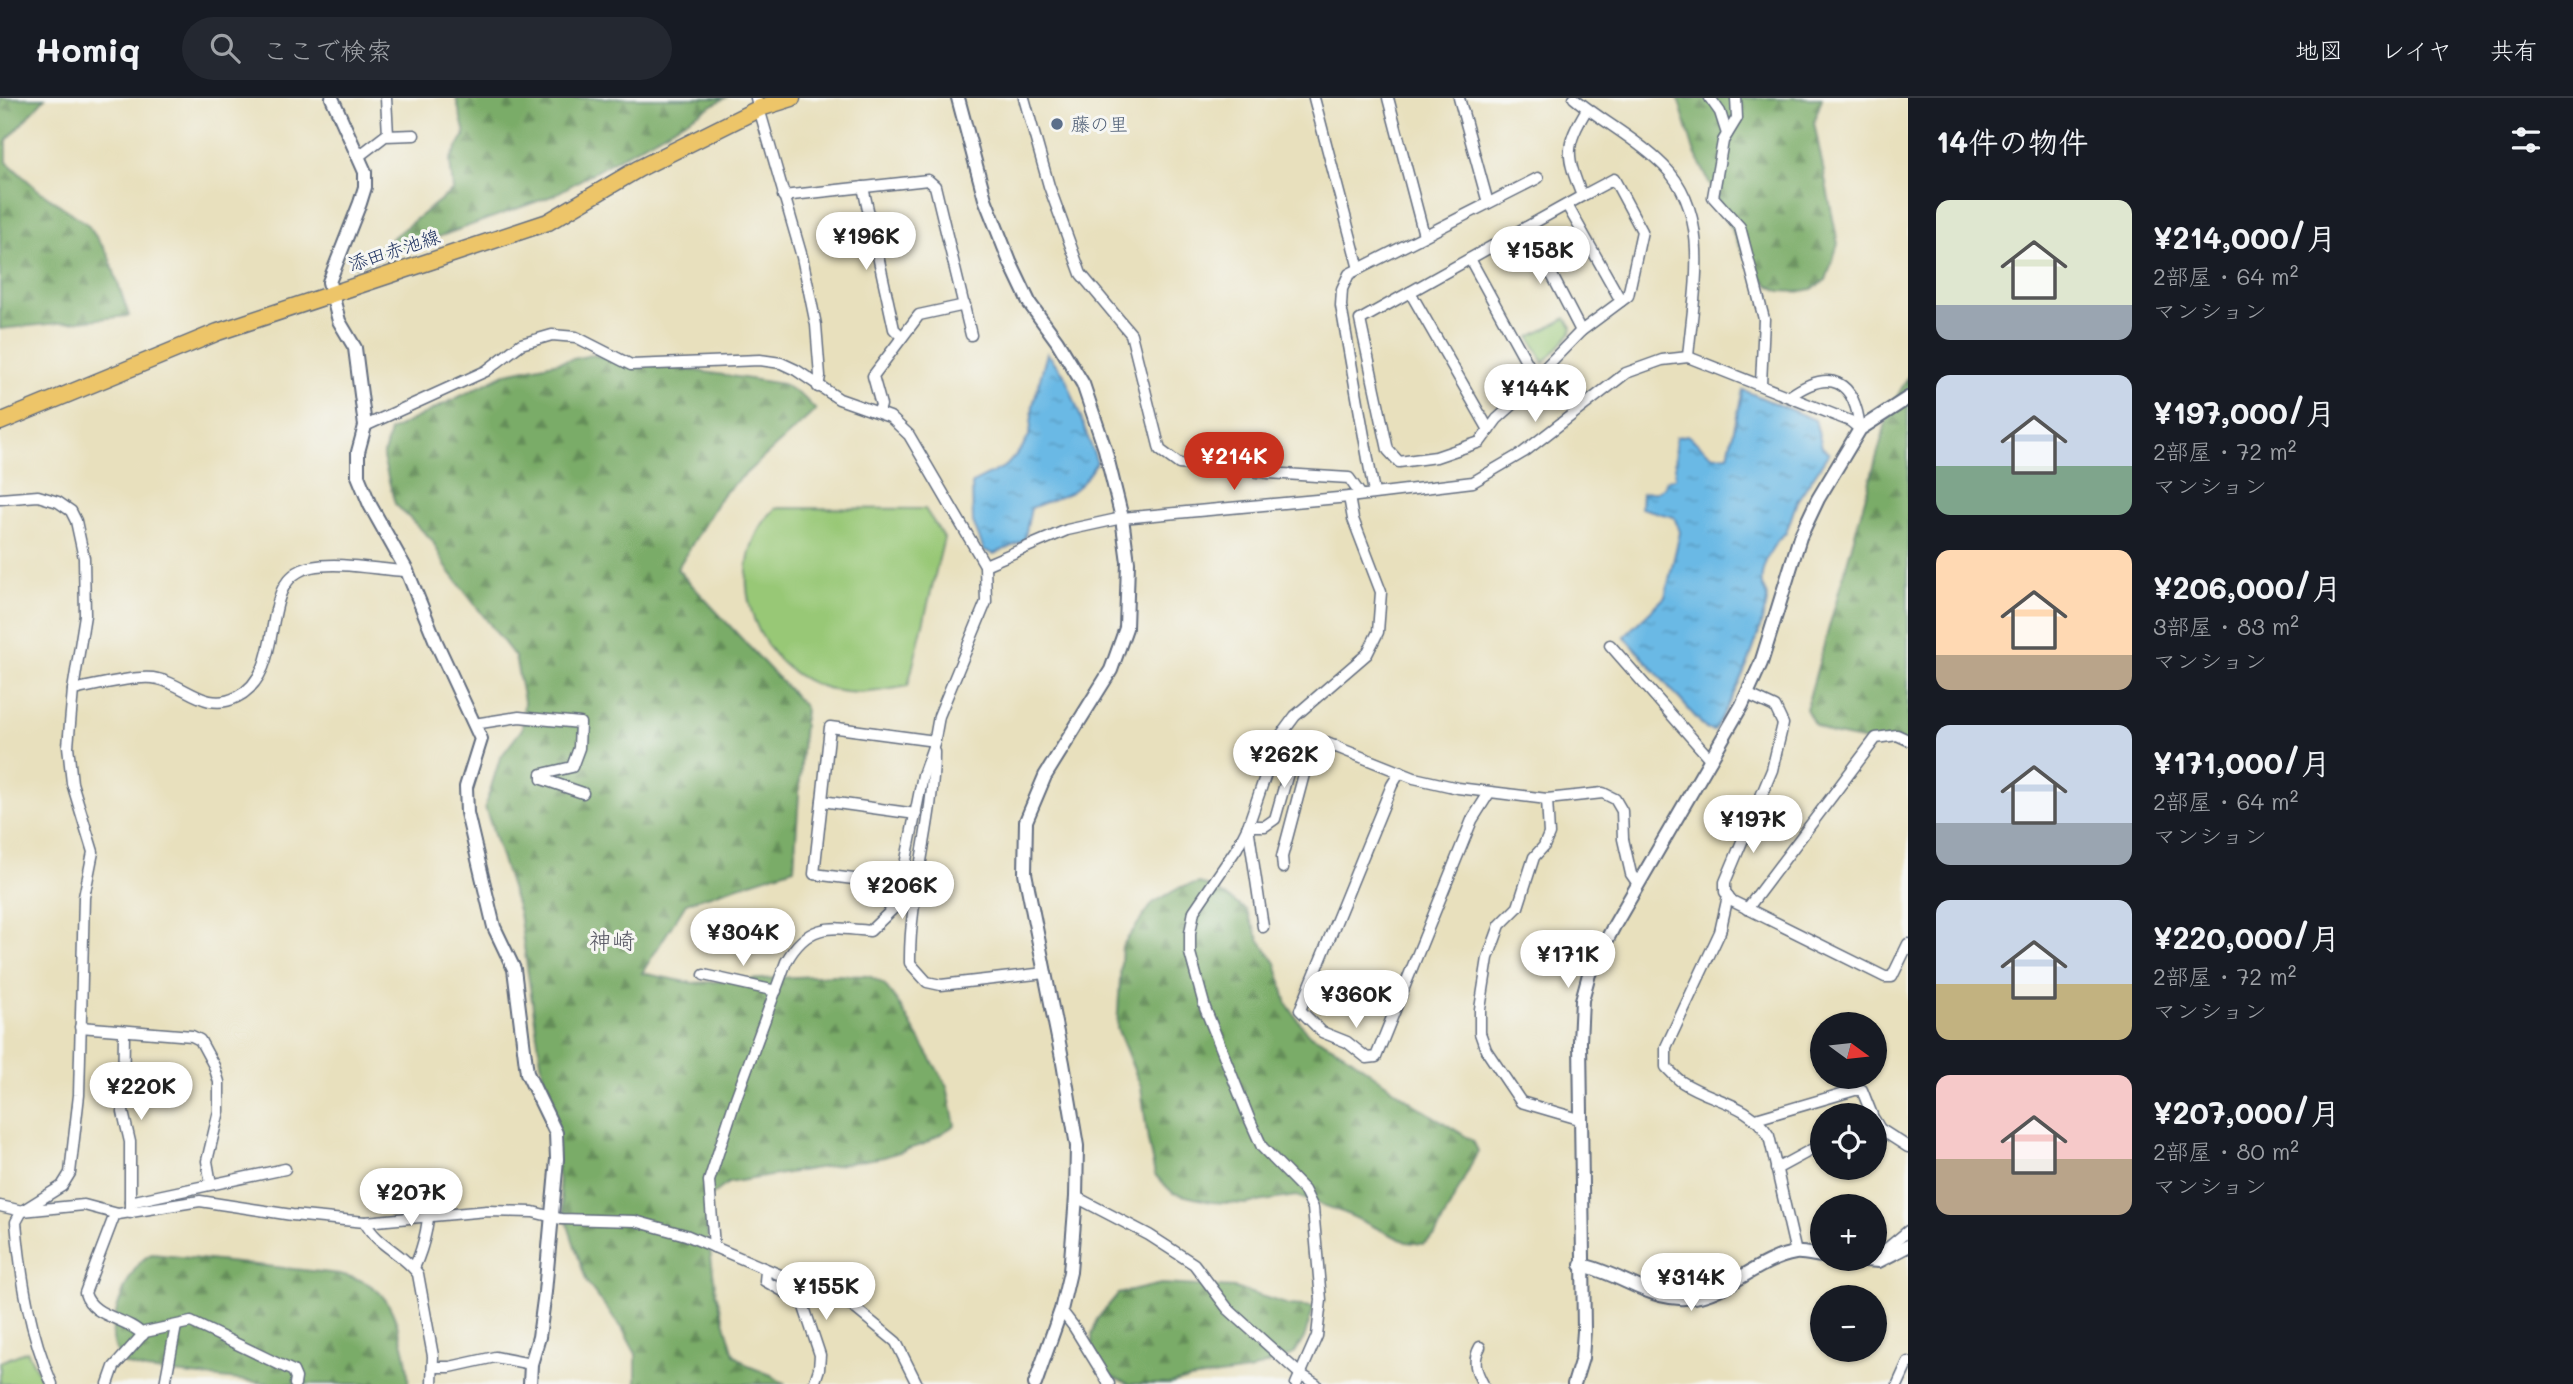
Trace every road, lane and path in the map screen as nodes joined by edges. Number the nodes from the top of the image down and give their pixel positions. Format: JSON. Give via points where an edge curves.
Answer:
{"nodes":[{"id":1,"x":332,"y":98,"type":"edge"},
{"id":2,"x":386,"y":98,"type":"edge"},
{"id":3,"x":792,"y":98,"type":"edge"},
{"id":4,"x":958,"y":98,"type":"edge"},
{"id":5,"x":1024,"y":98,"type":"edge"},
{"id":6,"x":1388,"y":98,"type":"edge"},
{"id":7,"x":1459,"y":98,"type":"edge"},
{"id":8,"x":1574,"y":98,"type":"edge"},
{"id":9,"x":1710,"y":98,"type":"edge"},
{"id":10,"x":1736,"y":98,"type":"edge"},
{"id":11,"x":1317,"y":99,"type":"edge"},
{"id":12,"x":758,"y":103,"type":"edge"},
{"id":13,"x":1587,"y":109,"type":"junction"},
{"id":14,"x":388,"y":135,"type":"junction"},
{"id":15,"x":414,"y":135,"type":"dead end"},
{"id":16,"x":1727,"y":135,"type":"junction"},
{"id":17,"x":359,"y":156,"type":"junction"},
{"id":18,"x":1538,"y":178,"type":"dead end"},
{"id":19,"x":863,"y":187,"type":"junction"},
{"id":20,"x":1582,"y":196,"type":"junction"},
{"id":21,"x":783,"y":197,"type":"junction"},
{"id":22,"x":1488,"y":203,"type":"junction"},
{"id":23,"x":1567,"y":205,"type":"junction"},
{"id":24,"x":1527,"y":227,"type":"junction"},
{"id":25,"x":1424,"y":235,"type":"junction"},
{"id":26,"x":1470,"y":259,"type":"junction"},
{"id":27,"x":1359,"y":268,"type":"junction"},
{"id":28,"x":1410,"y":292,"type":"junction"},
{"id":29,"x":331,"y":293,"type":"junction"},
{"id":30,"x":1621,"y":301,"type":"junction"},
{"id":31,"x":965,"y":305,"type":"junction"},
{"id":32,"x":1581,"y":331,"type":"junction"},
{"id":33,"x":971,"y":335,"type":"dead end"},
{"id":34,"x":902,"y":337,"type":"junction"},
{"id":35,"x":1688,"y":357,"type":"junction"},
{"id":36,"x":1372,"y":377,"type":"junction"},
{"id":37,"x":1536,"y":379,"type":"junction"},
{"id":38,"x":1354,"y":380,"type":"junction"},
{"id":39,"x":1761,"y":384,"type":"junction"},
{"id":40,"x":818,"y":387,"type":"junction"},
{"id":41,"x":1790,"y":396,"type":"junction"},
{"id":42,"x":1908,"y":398,"type":"edge"},
{"id":43,"x":879,"y":412,"type":"junction"},
{"id":44,"x":0,"y":422,"type":"edge"},
{"id":45,"x":365,"y":425,"type":"junction"},
{"id":46,"x":1860,"y":429,"type":"junction"},
{"id":47,"x":1489,"y":430,"type":"junction"},
{"id":48,"x":1374,"y":493,"type":"junction"},
{"id":49,"x":1361,"y":495,"type":"junction"},
{"id":50,"x":1349,"y":497,"type":"junction"},
{"id":51,"x":0,"y":499,"type":"edge"},
{"id":52,"x":1122,"y":518,"type":"junction"},
{"id":53,"x":985,"y":565,"type":"junction"},
{"id":54,"x":407,"y":571,"type":"junction"},
{"id":55,"x":1610,"y":645,"type":"dead end"},
{"id":56,"x":74,"y":690,"type":"junction"},
{"id":57,"x":1747,"y":694,"type":"junction"},
{"id":58,"x":474,"y":724,"type":"junction"},
{"id":59,"x":1908,"y":740,"type":"edge"},
{"id":60,"x":935,"y":743,"type":"junction"},
{"id":61,"x":1336,"y":746,"type":"junction"},
{"id":62,"x":1711,"y":761,"type":"junction"},
{"id":63,"x":1400,"y":772,"type":"junction"},
{"id":64,"x":583,"y":793,"type":"dead end"},
{"id":65,"x":1489,"y":793,"type":"junction"},
{"id":66,"x":1548,"y":799,"type":"junction"},
{"id":67,"x":822,"y":801,"type":"junction"},
{"id":68,"x":916,"y":814,"type":"junction"},
{"id":69,"x":1248,"y":826,"type":"junction"},
{"id":70,"x":1283,"y":868,"type":"dead end"},
{"id":71,"x":1638,"y":884,"type":"junction"},
{"id":72,"x":901,"y":885,"type":"junction"},
{"id":73,"x":1728,"y":896,"type":"junction"},
{"id":74,"x":1747,"y":909,"type":"junction"},
{"id":75,"x":1263,"y":927,"type":"dead end"},
{"id":76,"x":1908,"y":944,"type":"edge"},
{"id":77,"x":1045,"y":973,"type":"junction"},
{"id":78,"x":704,"y":975,"type":"dead end"},
{"id":79,"x":776,"y":990,"type":"junction"},
{"id":80,"x":80,"y":1027,"type":"junction"},
{"id":81,"x":124,"y":1031,"type":"junction"},
{"id":82,"x":1810,"y":1103,"type":"edge"},
{"id":83,"x":1811,"y":1103,"type":"edge"},
{"id":84,"x":1867,"y":1103,"type":"edge"},
{"id":85,"x":1579,"y":1119,"type":"junction"},
{"id":86,"x":1756,"y":1119,"type":"junction"},
{"id":87,"x":1887,"y":1134,"type":"edge"},
{"id":88,"x":1908,"y":1147,"type":"edge"},
{"id":89,"x":1810,"y":1151,"type":"edge"},
{"id":90,"x":285,"y":1169,"type":"dead end"},
{"id":91,"x":1776,"y":1169,"type":"junction"},
{"id":92,"x":211,"y":1184,"type":"junction"},
{"id":93,"x":429,"y":1192,"type":"dead end"},
{"id":94,"x":1076,"y":1197,"type":"junction"},
{"id":95,"x":0,"y":1206,"type":"edge"},
{"id":96,"x":130,"y":1208,"type":"junction"},
{"id":97,"x":22,"y":1211,"type":"junction"},
{"id":98,"x":115,"y":1214,"type":"junction"},
{"id":99,"x":551,"y":1215,"type":"junction"},
{"id":100,"x":429,"y":1216,"type":"junction"},
{"id":101,"x":365,"y":1222,"type":"junction"},
{"id":102,"x":1908,"y":1231,"type":"edge"},
{"id":103,"x":1908,"y":1246,"type":"edge"},
{"id":104,"x":715,"y":1247,"type":"junction"},
{"id":105,"x":1887,"y":1248,"type":"edge"},
{"id":106,"x":1796,"y":1253,"type":"junction"},
{"id":107,"x":1810,"y":1255,"type":"edge"},
{"id":108,"x":1887,"y":1256,"type":"edge"},
{"id":109,"x":1581,"y":1265,"type":"junction"},
{"id":110,"x":414,"y":1268,"type":"junction"},
{"id":111,"x":766,"y":1270,"type":"junction"},
{"id":112,"x":1061,"y":1310,"type":"junction"},
{"id":113,"x":176,"y":1326,"type":"junction"},
{"id":114,"x":143,"y":1335,"type":"junction"},
{"id":115,"x":1480,"y":1347,"type":"dead end"},
{"id":116,"x":1908,"y":1362,"type":"edge"},
{"id":117,"x":531,"y":1364,"type":"junction"},
{"id":118,"x":433,"y":1367,"type":"junction"},
{"id":119,"x":1298,"y":1379,"type":"edge"},
{"id":120,"x":52,"y":1384,"type":"edge"},
{"id":121,"x":108,"y":1384,"type":"edge"},
{"id":122,"x":165,"y":1384,"type":"edge"},
{"id":123,"x":295,"y":1384,"type":"edge"},
{"id":124,"x":432,"y":1384,"type":"edge"},
{"id":125,"x":530,"y":1384,"type":"edge"},
{"id":126,"x":814,"y":1384,"type":"edge"},
{"id":127,"x":917,"y":1384,"type":"edge"},
{"id":128,"x":1035,"y":1384,"type":"edge"},
{"id":129,"x":1109,"y":1384,"type":"edge"},
{"id":130,"x":1316,"y":1384,"type":"edge"},
{"id":131,"x":1483,"y":1384,"type":"edge"},
{"id":132,"x":1574,"y":1384,"type":"edge"},
{"id":133,"x":1898,"y":1384,"type":"edge"}],
"edges":[{"from":1,"to":17,"type":"street"},
{"from":2,"to":14,"type":"street"},
{"from":3,"to":12,"type":"main road","name":"添田赤池線"},
{"from":4,"to":52,"type":"street","via":[[985,199],[1010,262],[1030,304],[1083,384]]},
{"from":5,"to":49,"type":"street","via":[[1081,274],[1131,334],[1160,450],[1179,464],[1349,478]]},
{"from":6,"to":25,"type":"street"},
{"from":7,"to":22,"type":"street"},
{"from":8,"to":13,"type":"street"},
{"from":9,"to":16,"type":"street"},
{"from":10,"to":16,"type":"street","via":[[1737,118]]},
{"from":11,"to":27,"type":"street"},
{"from":12,"to":21,"type":"street"},
{"from":12,"to":29,"type":"main road","name":"添田赤池線","via":[[548,222]]},
{"from":13,"to":20,"type":"street","via":[[1569,150]]},
{"from":13,"to":35,"type":"street","via":[[1625,133],[1665,168],[1683,192],[1694,219],[1696,257]]},
{"from":14,"to":15,"type":"street"},
{"from":14,"to":17,"type":"street"},
{"from":16,"to":39,"type":"street","via":[[1713,197],[1740,227],[1764,319]]},
{"from":17,"to":29,"type":"street","via":[[365,187],[329,282]]},
{"from":18,"to":22,"type":"street"},
{"from":19,"to":21,"type":"street"},
{"from":19,"to":31,"type":"street","via":[[928,180],[935,186]]},
{"from":19,"to":34,"type":"street","via":[[894,330]]},
{"from":20,"to":23,"type":"street"},
{"from":20,"to":30,"type":"street","via":[[1614,179],[1642,231],[1628,296]]},
{"from":21,"to":40,"type":"street","via":[[816,325]]},
{"from":22,"to":25,"type":"street"},
{"from":23,"to":24,"type":"street"},
{"from":23,"to":30,"type":"street"},
{"from":24,"to":26,"type":"street"},
{"from":24,"to":32,"type":"street"},
{"from":25,"to":27,"type":"street"},
{"from":26,"to":28,"type":"street"},
{"from":26,"to":37,"type":"street"},
{"from":27,"to":38,"type":"street","via":[[1349,274],[1341,297]]},
{"from":28,"to":36,"type":"street","via":[[1360,320]]},
{"from":28,"to":47,"type":"street"},
{"from":29,"to":44,"type":"main road","name":"添田赤池線","via":[[218,332]]},
{"from":29,"to":45,"type":"street","via":[[339,321],[355,348]]},
{"from":30,"to":32,"type":"street"},
{"from":31,"to":33,"type":"street"},
{"from":31,"to":34,"type":"street","via":[[919,314]]},
{"from":32,"to":37,"type":"street"},
{"from":34,"to":43,"type":"street","via":[[873,376]]},
{"from":35,"to":39,"type":"street"},
{"from":35,"to":48,"type":"street","via":[[1662,360],[1626,373],[1524,452],[1473,482]]},
{"from":36,"to":38,"type":"street"},
{"from":36,"to":47,"type":"street","via":[[1388,450],[1399,462],[1436,457],[1480,442]]},
{"from":37,"to":47,"type":"street"},
{"from":38,"to":48,"type":"street"},
{"from":39,"to":41,"type":"street"},
{"from":40,"to":43,"type":"street"},
{"from":40,"to":45,"type":"street","via":[[781,363],[631,365],[576,337],[552,335],[521,344],[486,371]]},
{"from":41,"to":46,"type":"street"},
{"from":41,"to":46,"type":"street","via":[[1822,380],[1843,385],[1859,413]]},
{"from":42,"to":46,"type":"street"},
{"from":43,"to":53,"type":"street","via":[[909,435]]},
{"from":45,"to":54,"type":"street","via":[[358,476]]},
{"from":46,"to":57,"type":"street","via":[[1800,537]]},
{"from":48,"to":49,"type":"street"},
{"from":49,"to":50,"type":"street"},
{"from":50,"to":52,"type":"street"},
{"from":50,"to":69,"type":"street","via":[[1381,592],[1378,632],[1367,654],[1296,716],[1278,739]]},
{"from":51,"to":56,"type":"street","via":[[38,496],[58,502],[76,521],[84,558],[85,615]]},
{"from":52,"to":53,"type":"street","via":[[1067,530]]},
{"from":52,"to":77,"type":"street","via":[[1128,562],[1126,628],[1111,670],[1045,776],[1026,821],[1025,873]]},
{"from":53,"to":60,"type":"street","via":[[986,602],[939,716]]},
{"from":54,"to":56,"type":"street","via":[[326,565],[294,575],[278,604],[265,669],[237,698],[211,703],[149,677]]},
{"from":54,"to":58,"type":"street"},
{"from":55,"to":62,"type":"street"},
{"from":56,"to":80,"type":"street","via":[[68,746],[72,783],[93,852],[84,897]]},
{"from":57,"to":62,"type":"street"},
{"from":57,"to":73,"type":"street","via":[[1776,707],[1783,724],[1768,782],[1725,881]]},
{"from":58,"to":64,"type":"street","via":[[519,717],[580,723],[572,767],[542,774],[542,779]]},
{"from":58,"to":99,"type":"street","via":[[481,739],[466,786],[467,813],[494,927],[514,969],[527,1073],[556,1133]]},
{"from":59,"to":74,"type":"street","via":[[1897,735],[1876,738]]},
{"from":60,"to":67,"type":"street","via":[[830,727]]},
{"from":60,"to":68,"type":"street"},
{"from":60,"to":77,"type":"street","via":[[910,963],[927,982],[941,985]]},
{"from":61,"to":63,"type":"street"},
{"from":61,"to":69,"type":"street","via":[[1319,740],[1298,748],[1275,819],[1265,826]]},
{"from":61,"to":70,"type":"street","via":[[1308,760]]},
{"from":62,"to":71,"type":"street"},
{"from":63,"to":65,"type":"street"},
{"from":63,"to":65,"type":"street","via":[[1300,1010],[1322,1032],[1347,1042],[1367,1058],[1376,1057],[1472,820]]},
{"from":65,"to":66,"type":"street"},
{"from":66,"to":71,"type":"street","via":[[1603,793],[1615,799],[1622,811],[1631,874]]},
{"from":66,"to":85,"type":"street","via":[[1549,834],[1534,856],[1518,907],[1500,925],[1488,958],[1480,1033],[1486,1050],[1521,1102]]},
{"from":67,"to":68,"type":"street"},
{"from":67,"to":72,"type":"street","via":[[814,874]]},
{"from":68,"to":72,"type":"street"},
{"from":69,"to":75,"type":"street"},
{"from":69,"to":119,"type":"street","via":[[1194,911],[1190,953],[1205,1008],[1262,1147],[1304,1190],[1313,1209],[1321,1300],[1317,1336]]},
{"from":71,"to":85,"type":"street","via":[[1590,974],[1582,1000]]},
{"from":72,"to":79,"type":"street","via":[[897,905],[870,931],[825,927],[794,947]]},
{"from":73,"to":74,"type":"street"},
{"from":73,"to":86,"type":"street","via":[[1720,932],[1666,1047],[1666,1067],[1681,1082]]},
{"from":74,"to":76,"type":"street","via":[[1885,977],[1892,977]]},
{"from":77,"to":94,"type":"street","via":[[1077,1146]]},
{"from":78,"to":79,"type":"street"},
{"from":79,"to":104,"type":"street","via":[[709,1181]]},
{"from":80,"to":81,"type":"street"},
{"from":80,"to":97,"type":"street","via":[[79,1095],[70,1173],[62,1186]]},
{"from":81,"to":92,"type":"street","via":[[200,1040],[219,1082],[219,1111],[207,1161]]},
{"from":81,"to":96,"type":"street","via":[[123,1112],[131,1142]]},
{"from":82,"to":86,"type":"street"},
{"from":83,"to":84,"type":"street","via":[[1855,1090],[1862,1090]]},
{"from":85,"to":109,"type":"street"},
{"from":86,"to":91,"type":"street","via":[[1769,1136]]},
{"from":87,"to":88,"type":"street"},
{"from":89,"to":91,"type":"street"},
{"from":90,"to":92,"type":"street"},
{"from":91,"to":106,"type":"street"},
{"from":92,"to":96,"type":"street"},
{"from":93,"to":100,"type":"street"},
{"from":94,"to":112,"type":"street","via":[[1070,1272]]},
{"from":94,"to":119,"type":"street","via":[[1194,1264],[1227,1309]]},
{"from":95,"to":97,"type":"street"},
{"from":96,"to":98,"type":"street"},
{"from":96,"to":101,"type":"street","via":[[200,1201]]},
{"from":97,"to":98,"type":"street","via":[[84,1205]]},
{"from":97,"to":120,"type":"street","via":[[16,1222],[25,1302]]},
{"from":98,"to":114,"type":"street","via":[[85,1293],[87,1302]]},
{"from":99,"to":100,"type":"street","via":[[487,1212]]},
{"from":99,"to":104,"type":"street","via":[[635,1221]]},
{"from":99,"to":117,"type":"street","via":[[539,1337]]},
{"from":100,"to":101,"type":"street"},
{"from":100,"to":110,"type":"street"},
{"from":101,"to":110,"type":"street","via":[[370,1233]]},
{"from":102,"to":105,"type":"street"},
{"from":103,"to":108,"type":"street"},
{"from":104,"to":111,"type":"street"},
{"from":106,"to":107,"type":"street"},
{"from":106,"to":109,"type":"street","via":[[1700,1296],[1667,1298]]},
{"from":109,"to":132,"type":"street","via":[[1584,1331]]},
{"from":110,"to":118,"type":"street"},
{"from":111,"to":126,"type":"street","via":[[765,1281],[804,1307],[820,1355]]},
{"from":111,"to":127,"type":"street","via":[[851,1305],[897,1342]]},
{"from":112,"to":128,"type":"street"},
{"from":112,"to":129,"type":"street"},
{"from":113,"to":114,"type":"street"},
{"from":113,"to":122,"type":"street"},
{"from":113,"to":123,"type":"street","via":[[191,1322],[293,1371]]},
{"from":114,"to":121,"type":"street","via":[[114,1367]]},
{"from":115,"to":131,"type":"street","via":[[1474,1365]]},
{"from":116,"to":133,"type":"street"},
{"from":117,"to":118,"type":"street","via":[[495,1356]]},
{"from":117,"to":125,"type":"street"},
{"from":118,"to":124,"type":"street"},
{"from":119,"to":130,"type":"street"}]}
